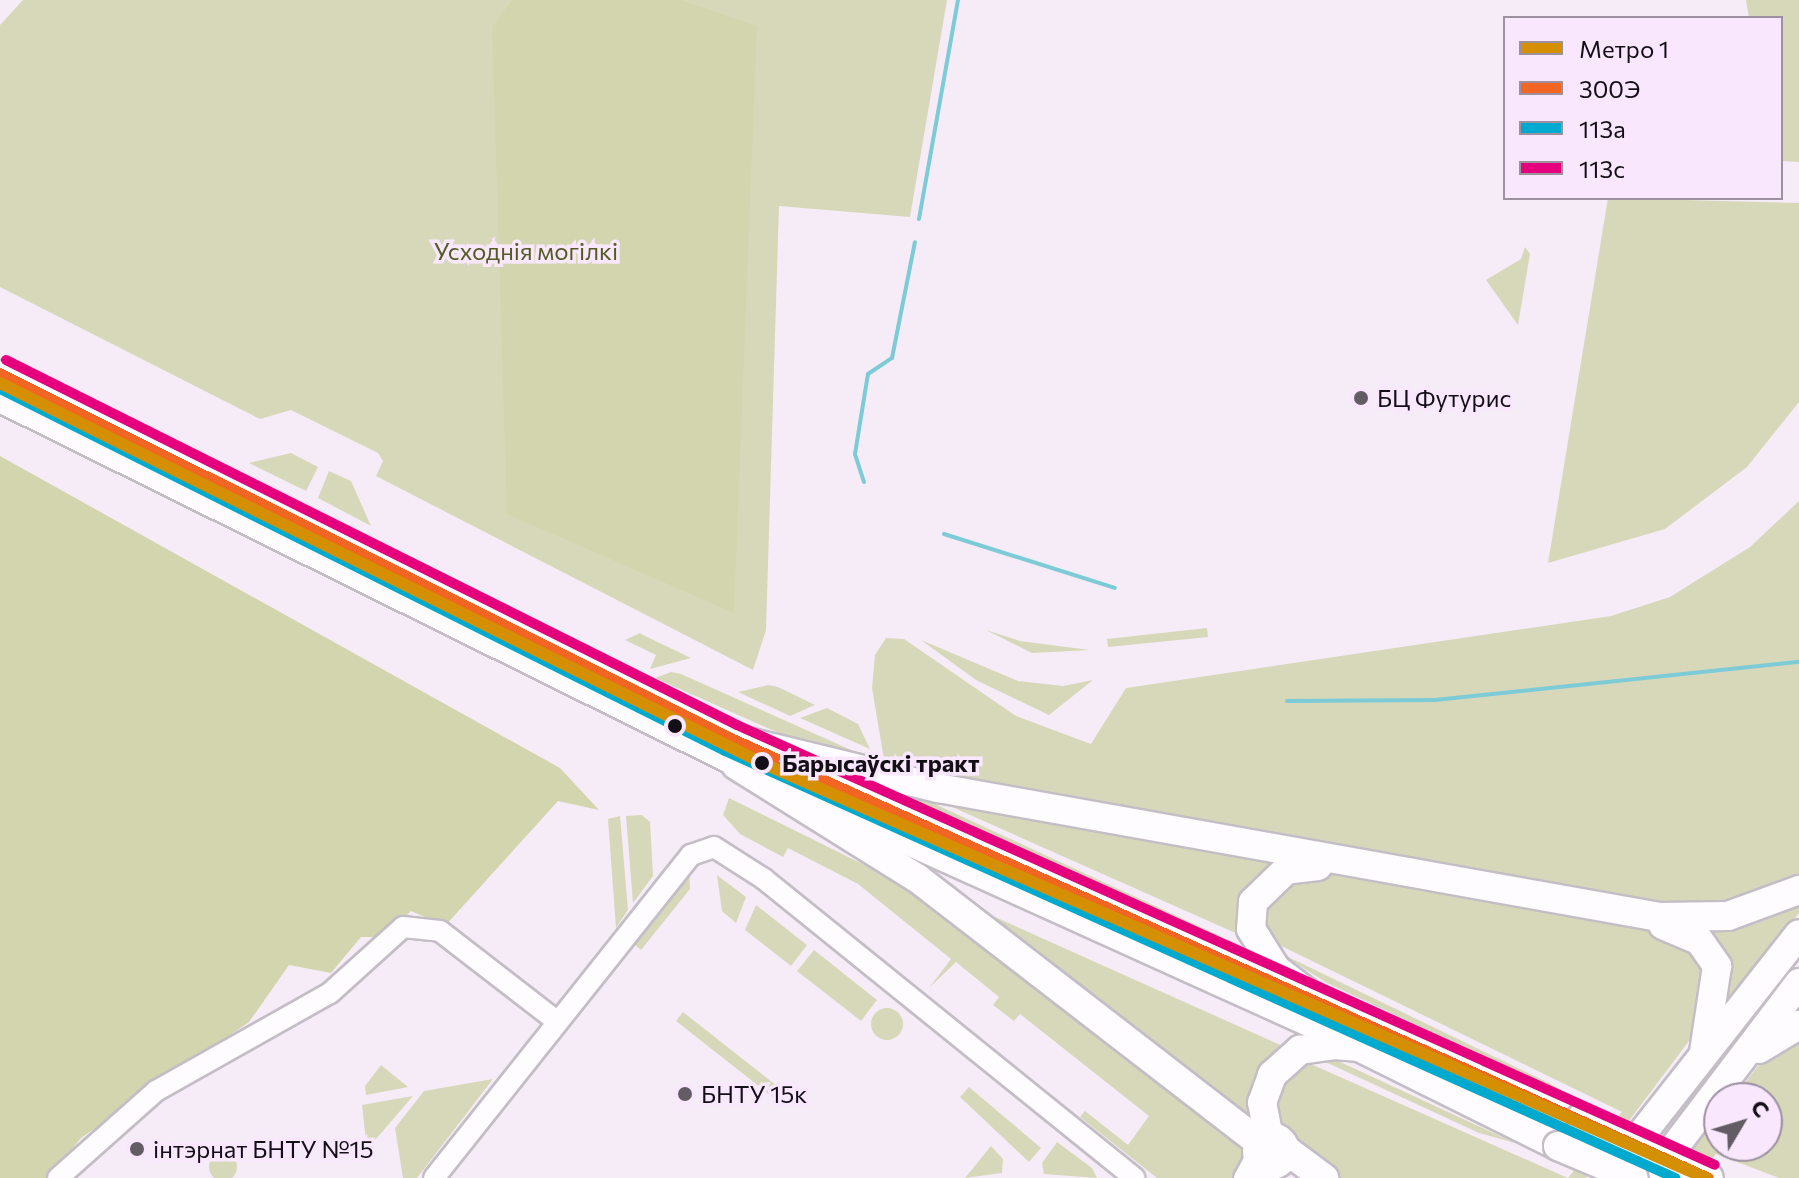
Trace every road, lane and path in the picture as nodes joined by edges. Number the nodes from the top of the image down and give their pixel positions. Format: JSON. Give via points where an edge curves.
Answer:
{"nodes":[{"id":1,"x":0,"y":373,"type":"edge"},
{"id":2,"x":0,"y":400,"type":"edge"},
{"id":3,"x":734,"y":751,"type":"junction"},
{"id":4,"x":1799,"y":890,"type":"edge"},
{"id":5,"x":1799,"y":934,"type":"edge"},
{"id":6,"x":1799,"y":983,"type":"edge"},
{"id":7,"x":1319,"y":1002,"type":"junction"},
{"id":8,"x":555,"y":1020,"type":"junction"},
{"id":9,"x":1799,"y":1025,"type":"edge"},
{"id":10,"x":1359,"y":1047,"type":"junction"},
{"id":11,"x":1704,"y":1052,"type":"junction"},
{"id":12,"x":1739,"y":1064,"type":"junction"},
{"id":13,"x":1269,"y":1155,"type":"edge"},
{"id":14,"x":58,"y":1178,"type":"edge"},
{"id":15,"x":434,"y":1178,"type":"edge"},
{"id":16,"x":1135,"y":1178,"type":"edge"},
{"id":17,"x":1244,"y":1178,"type":"edge"},
{"id":18,"x":1310,"y":1178,"type":"edge"},
{"id":19,"x":1324,"y":1178,"type":"edge"},
{"id":20,"x":1607,"y":1178,"type":"edge"},
{"id":21,"x":1634,"y":1178,"type":"edge"},
{"id":22,"x":1651,"y":1178,"type":"edge"},
{"id":23,"x":1709,"y":1178,"type":"edge"}],
"edges":[{"from":1,"to":3,"type":"main road"},
{"from":2,"to":3,"type":"main road"},
{"from":3,"to":4,"type":"highway","via":[[1659,917],[1728,916]]},
{"from":3,"to":7,"type":"main road"},
{"from":3,"to":10,"type":"main road"},
{"from":3,"to":13,"type":"highway","via":[[917,878]]},
{"from":5,"to":11,"type":"highway"},
{"from":6,"to":12,"type":"highway"},
{"from":7,"to":11,"type":"highway","via":[[1276,969],[1258,946],[1249,915],[1272,878],[1309,864],[1682,932],[1699,940],[1717,966]]},
{"from":7,"to":23,"type":"highway","bridge":true},
{"from":8,"to":14,"type":"street","via":[[440,931],[403,927],[330,993],[156,1091]]},
{"from":8,"to":15,"type":"street"},
{"from":8,"to":16,"type":"street","via":[[691,855],[719,848]]},
{"from":9,"to":12,"type":"highway"},
{"from":10,"to":13,"type":"highway","via":[[1300,1050],[1281,1064],[1262,1103]]},
{"from":10,"to":21,"type":"highway","bridge":true},
{"from":11,"to":20,"type":"highway"},
{"from":12,"to":22,"type":"highway"},
{"from":13,"to":17,"type":"street"},
{"from":13,"to":18,"type":"highway"},
{"from":13,"to":19,"type":"highway"}]}
